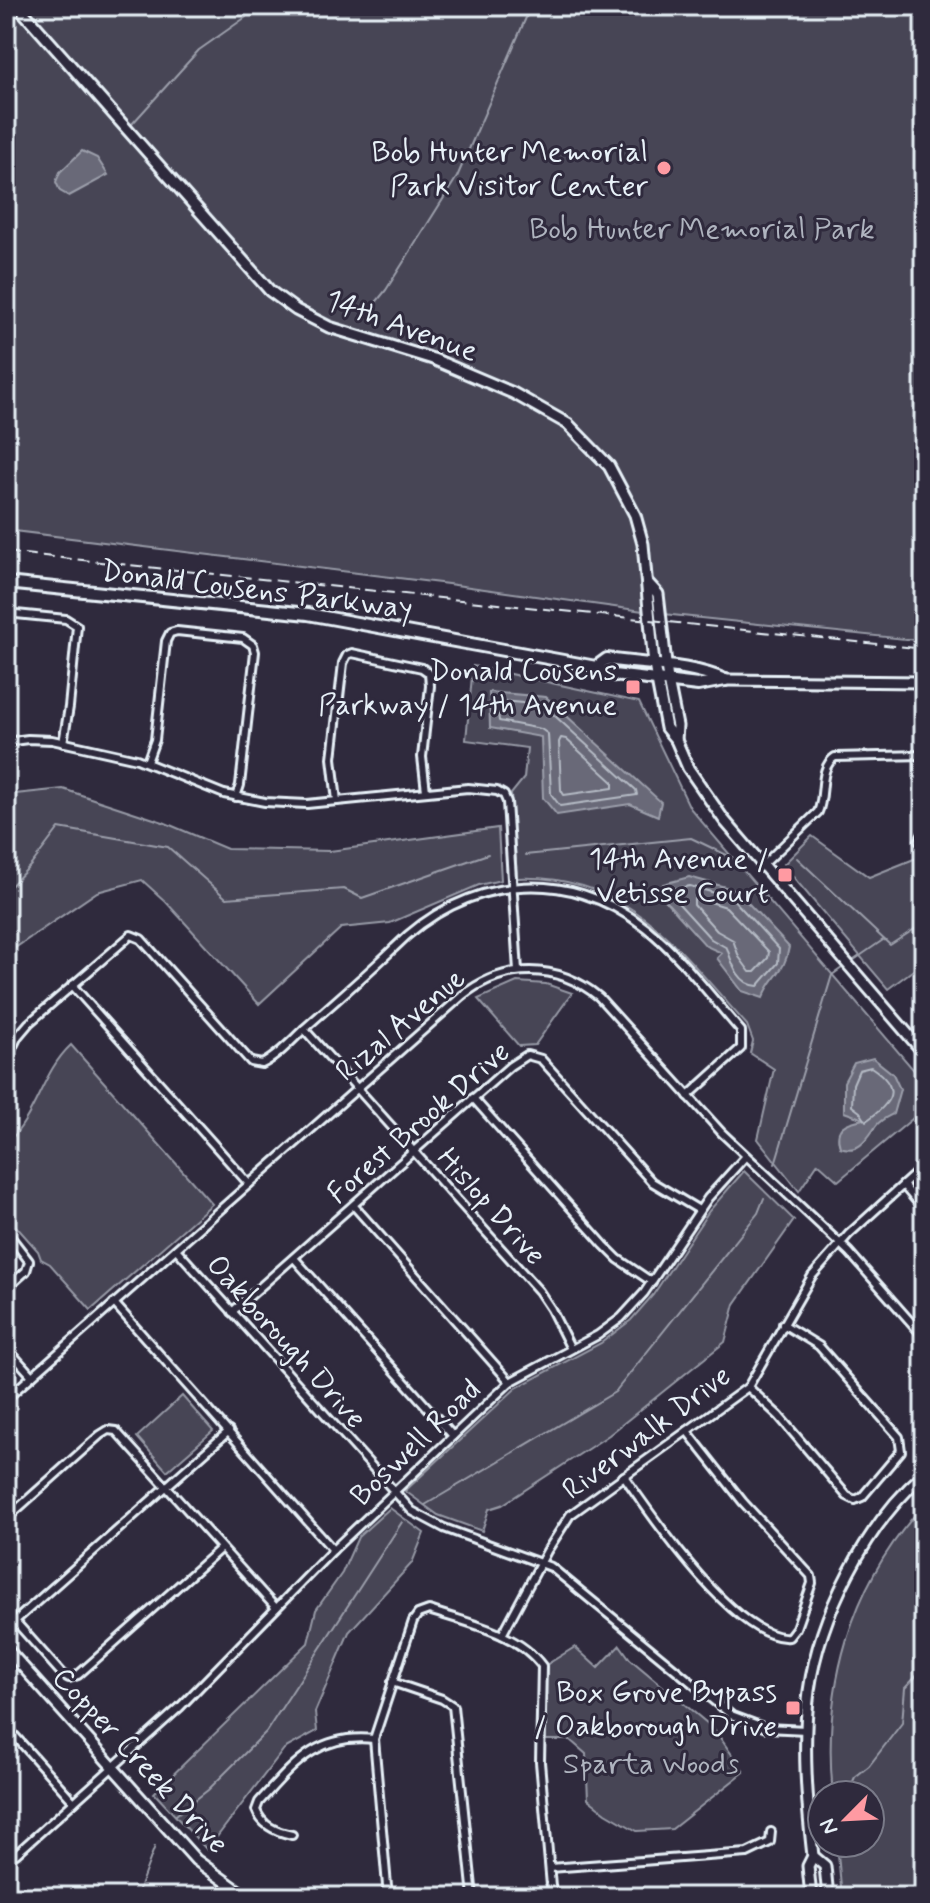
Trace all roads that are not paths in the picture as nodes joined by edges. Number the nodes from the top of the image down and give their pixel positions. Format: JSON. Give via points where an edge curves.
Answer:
{"nodes":[{"id":1,"x":18,"y":6,"type":"edge"},
{"id":2,"x":6,"y":583,"type":"edge"},
{"id":3,"x":648,"y":583,"type":"junction"},
{"id":4,"x":6,"y":613,"type":"edge"},
{"id":5,"x":654,"y":665,"type":"junction"},
{"id":6,"x":596,"y":667,"type":"junction"},
{"id":7,"x":667,"y":667,"type":"junction"},
{"id":8,"x":656,"y":679,"type":"junction"},
{"id":9,"x":725,"y":680,"type":"junction"},
{"id":10,"x":668,"y":681,"type":"junction"},
{"id":11,"x":924,"y":682,"type":"edge"},
{"id":12,"x":676,"y":740,"type":"junction"},
{"id":13,"x":6,"y":742,"type":"edge"},
{"id":14,"x":63,"y":743,"type":"junction"},
{"id":15,"x":924,"y":755,"type":"edge"},
{"id":16,"x":147,"y":762,"type":"junction"},
{"id":17,"x":426,"y":791,"type":"junction"},
{"id":18,"x":236,"y":797,"type":"junction"},
{"id":19,"x":337,"y":801,"type":"junction"},
{"id":20,"x":924,"y":832,"type":"edge"},
{"id":21,"x":919,"y":841,"type":"dead end"},
{"id":22,"x":763,"y":865,"type":"junction"},
{"id":23,"x":513,"y":888,"type":"junction"},
{"id":24,"x":518,"y":971,"type":"junction"},
{"id":25,"x":72,"y":985,"type":"junction"},
{"id":26,"x":304,"y":1029,"type":"junction"},
{"id":27,"x":924,"y":1053,"type":"edge"},
{"id":28,"x":6,"y":1061,"type":"edge"},
{"id":29,"x":357,"y":1089,"type":"junction"},
{"id":30,"x":688,"y":1096,"type":"junction"},
{"id":31,"x":473,"y":1098,"type":"junction"},
{"id":32,"x":413,"y":1152,"type":"junction"},
{"id":33,"x":746,"y":1156,"type":"junction"},
{"id":34,"x":924,"y":1166,"type":"edge"},
{"id":35,"x":249,"y":1184,"type":"junction"},
{"id":36,"x":903,"y":1185,"type":"junction"},
{"id":37,"x":354,"y":1206,"type":"junction"},
{"id":38,"x":699,"y":1210,"type":"junction"},
{"id":39,"x":924,"y":1210,"type":"edge"},
{"id":40,"x":6,"y":1231,"type":"edge"},
{"id":41,"x":840,"y":1244,"type":"junction"},
{"id":42,"x":176,"y":1249,"type":"junction"},
{"id":43,"x":294,"y":1258,"type":"junction"},
{"id":44,"x":652,"y":1282,"type":"junction"},
{"id":45,"x":6,"y":1289,"type":"edge"},
{"id":46,"x":114,"y":1303,"type":"junction"},
{"id":47,"x":232,"y":1312,"type":"junction"},
{"id":48,"x":783,"y":1324,"type":"junction"},
{"id":49,"x":924,"y":1337,"type":"edge"},
{"id":50,"x":6,"y":1347,"type":"edge"},
{"id":51,"x":571,"y":1349,"type":"junction"},
{"id":52,"x":32,"y":1376,"type":"junction"},
{"id":53,"x":510,"y":1382,"type":"junction"},
{"id":54,"x":748,"y":1387,"type":"junction"},
{"id":55,"x":6,"y":1399,"type":"edge"},
{"id":56,"x":229,"y":1431,"type":"junction"},
{"id":57,"x":687,"y":1431,"type":"junction"},
{"id":58,"x":453,"y":1436,"type":"junction"},
{"id":59,"x":924,"y":1474,"type":"edge"},
{"id":60,"x":624,"y":1476,"type":"junction"},
{"id":61,"x":167,"y":1486,"type":"junction"},
{"id":62,"x":393,"y":1492,"type":"junction"},
{"id":63,"x":6,"y":1519,"type":"edge"},
{"id":64,"x":221,"y":1548,"type":"junction"},
{"id":65,"x":333,"y":1550,"type":"junction"},
{"id":66,"x":540,"y":1563,"type":"junction"},
{"id":67,"x":276,"y":1608,"type":"junction"},
{"id":68,"x":6,"y":1611,"type":"edge"},
{"id":69,"x":15,"y":1621,"type":"junction"},
{"id":70,"x":502,"y":1635,"type":"junction"},
{"id":71,"x":6,"y":1648,"type":"edge"},
{"id":72,"x":392,"y":1682,"type":"junction"},
{"id":73,"x":6,"y":1726,"type":"edge"},
{"id":74,"x":806,"y":1730,"type":"junction"},
{"id":75,"x":374,"y":1739,"type":"junction"},
{"id":76,"x":112,"y":1767,"type":"junction"},
{"id":77,"x":809,"y":1779,"type":"edge"},
{"id":78,"x":74,"y":1802,"type":"junction"},
{"id":79,"x":771,"y":1832,"type":"dead end"},
{"id":80,"x":292,"y":1835,"type":"dead end"},
{"id":81,"x":6,"y":1856,"type":"edge"},
{"id":82,"x":812,"y":1859,"type":"edge"},
{"id":83,"x":817,"y":1859,"type":"edge"},
{"id":84,"x":550,"y":1868,"type":"junction"},
{"id":85,"x":247,"y":1897,"type":"edge"},
{"id":86,"x":388,"y":1897,"type":"edge"},
{"id":87,"x":473,"y":1897,"type":"edge"},
{"id":88,"x":552,"y":1897,"type":"edge"},
{"id":89,"x":811,"y":1897,"type":"edge"},
{"id":90,"x":828,"y":1897,"type":"edge"}],
"edges":[{"from":1,"to":3,"type":"street","name":"14th Avenue","via":[[270,291],[329,327],[433,359],[513,393],[568,424],[609,466],[623,489],[643,544]]},
{"from":2,"to":6,"type":"main road","name":"Donald Cousens Parkway","via":[[308,614]]},
{"from":3,"to":5,"type":"street","name":"14th Avenue"},
{"from":3,"to":7,"type":"street","name":"14th Avenue","via":[[658,594]]},
{"from":4,"to":14,"type":"street","via":[[66,619],[77,626]]},
{"from":5,"to":6,"type":"main road","name":"Donald Cousens Parkway","via":[[607,659]]},
{"from":5,"to":7,"type":"main road","name":"Donald Cousens Parkway"},
{"from":5,"to":8,"type":"street","name":"14th Avenue"},
{"from":6,"to":8,"type":"main road","name":"Donald Cousens Parkway","via":[[605,674]]},
{"from":7,"to":9,"type":"main road","name":"Donald Cousens Parkway"},
{"from":7,"to":10,"type":"street","name":"14th Avenue"},
{"from":8,"to":10,"type":"main road","name":"Donald Cousens Parkway"},
{"from":8,"to":12,"type":"street","name":"14th Avenue","via":[[666,728]]},
{"from":9,"to":10,"type":"main road","name":"Donald Cousens Parkway","via":[[698,685]]},
{"from":9,"to":11,"type":"street","name":"Donald Cousens Parkway"},
{"from":10,"to":12,"type":"street","name":"14th Avenue"},
{"from":12,"to":22,"type":"street","name":"14th Avenue","via":[[688,768],[724,820]]},
{"from":13,"to":14,"type":"street","via":[[36,738]]},
{"from":14,"to":16,"type":"street"},
{"from":15,"to":22,"type":"street","via":[[830,760],[818,812]]},
{"from":16,"to":18,"type":"street"},
{"from":16,"to":18,"type":"street","via":[[155,740],[170,633],[243,638],[255,652]]},
{"from":17,"to":19,"type":"street"},
{"from":17,"to":19,"type":"street","via":[[422,757],[429,673],[352,653],[343,663],[333,747]]},
{"from":17,"to":23,"type":"street","via":[[476,788],[504,795]]},
{"from":18,"to":19,"type":"street","via":[[282,804]]},
{"from":20,"to":21,"type":"street"},
{"from":22,"to":27,"type":"street","name":"14th Avenue"},
{"from":23,"to":24,"type":"street"},
{"from":23,"to":26,"type":"street","via":[[463,899],[425,920]]},
{"from":23,"to":30,"type":"street","via":[[564,889],[628,915],[658,938],[741,1031],[741,1048]]},
{"from":24,"to":29,"type":"street","name":"Rizal Avenue","via":[[470,989]]},
{"from":24,"to":30,"type":"street","name":"Rizal Avenue","via":[[554,973],[590,990]]},
{"from":25,"to":26,"type":"street","via":[[131,935],[251,1062],[266,1063]]},
{"from":25,"to":28,"type":"street","via":[[29,1023]]},
{"from":25,"to":35,"type":"street"},
{"from":26,"to":29,"type":"street","name":"Hislop Drive"},
{"from":29,"to":32,"type":"street","name":"Hislop Drive"},
{"from":29,"to":35,"type":"street","name":"Rizal Avenue"},
{"from":30,"to":33,"type":"street","name":"Rizal Avenue"},
{"from":31,"to":32,"type":"street","name":"Forest Brook Drive"},
{"from":31,"to":38,"type":"street","name":"Forest Brook Drive","via":[[523,1056],[537,1056],[652,1182]]},
{"from":31,"to":44,"type":"street","via":[[604,1245]]},
{"from":32,"to":37,"type":"street","name":"Forest Brook Drive"},
{"from":32,"to":51,"type":"street","name":"Hislop Drive","via":[[545,1299]]},
{"from":33,"to":38,"type":"street","name":"Boswell Road"},
{"from":33,"to":41,"type":"street","name":"Rizal Avenue"},
{"from":34,"to":36,"type":"street","name":"Riverwalk Drive"},
{"from":35,"to":42,"type":"street","name":"Rizal Avenue"},
{"from":36,"to":39,"type":"street"},
{"from":36,"to":41,"type":"street","name":"Riverwalk Drive"},
{"from":37,"to":43,"type":"street","name":"Forest Brook Drive"},
{"from":37,"to":53,"type":"street"},
{"from":38,"to":44,"type":"street","name":"Boswell Road"},
{"from":40,"to":45,"type":"street","via":[[29,1261],[26,1271]]},
{"from":41,"to":48,"type":"street","name":"Riverwalk Drive","via":[[812,1276]]},
{"from":41,"to":49,"type":"street","name":"Rizal Avenue"},
{"from":42,"to":46,"type":"street","name":"Rizal Avenue"},
{"from":42,"to":47,"type":"street","name":"Oakborough Drive"},
{"from":43,"to":47,"type":"street","name":"Forest Brook Drive"},
{"from":43,"to":58,"type":"street"},
{"from":44,"to":51,"type":"street","name":"Boswell Road","via":[[621,1318]]},
{"from":46,"to":52,"type":"street","name":"Rizal Avenue"},
{"from":46,"to":56,"type":"street"},
{"from":47,"to":62,"type":"street","name":"Oakborough Drive"},
{"from":48,"to":54,"type":"street","name":"Riverwalk Drive"},
{"from":48,"to":54,"type":"street","via":[[827,1355],[899,1437],[901,1451],[855,1500]]},
{"from":50,"to":52,"type":"street"},
{"from":51,"to":53,"type":"street","name":"Boswell Road"},
{"from":52,"to":55,"type":"street","name":"Rizal Avenue"},
{"from":53,"to":58,"type":"street","name":"Boswell Road"},
{"from":54,"to":57,"type":"street","name":"Riverwalk Drive"},
{"from":56,"to":61,"type":"street"},
{"from":56,"to":65,"type":"street"},
{"from":57,"to":60,"type":"street","name":"Riverwalk Drive"},
{"from":57,"to":60,"type":"street","via":[[811,1576],[789,1637],[762,1630],[719,1598]]},
{"from":58,"to":62,"type":"street","name":"Boswell Road"},
{"from":59,"to":74,"type":"street","via":[[888,1513],[849,1574],[821,1639]]},
{"from":60,"to":66,"type":"street","name":"Riverwalk Drive","via":[[570,1515]]},
{"from":61,"to":63,"type":"street","via":[[116,1431],[108,1430]]},
{"from":61,"to":64,"type":"street"},
{"from":61,"to":69,"type":"street"},
{"from":62,"to":65,"type":"street","name":"Boswell Road"},
{"from":62,"to":66,"type":"street","name":"Oakborough Drive","via":[[434,1524]]},
{"from":64,"to":67,"type":"street"},
{"from":64,"to":69,"type":"street","via":[[78,1675],[62,1674]]},
{"from":65,"to":67,"type":"street","name":"Boswell Road"},
{"from":66,"to":70,"type":"street","name":"Riverwalk Drive"},
{"from":66,"to":74,"type":"street","name":"Oakborough Drive","via":[[577,1587],[731,1715],[766,1728]]},
{"from":67,"to":76,"type":"street","name":"Boswell Road","via":[[180,1707]]},
{"from":68,"to":69,"type":"street"},
{"from":70,"to":72,"type":"street","via":[[423,1611],[413,1621]]},
{"from":70,"to":84,"type":"street","via":[[542,1666],[540,1762]]},
{"from":71,"to":76,"type":"street","name":"Copper Creek Drive"},
{"from":72,"to":75,"type":"street"},
{"from":72,"to":87,"type":"street","via":[[453,1706]]},
{"from":73,"to":78,"type":"street"},
{"from":74,"to":77,"type":"street"},
{"from":75,"to":80,"type":"street","via":[[328,1742],[311,1750],[259,1802],[259,1818],[275,1831]]},
{"from":75,"to":86,"type":"street"},
{"from":76,"to":78,"type":"street","name":"Boswell Road"},
{"from":76,"to":85,"type":"street","name":"Copper Creek Drive","via":[[196,1860]]},
{"from":78,"to":81,"type":"street","name":"Boswell Road","via":[[16,1854]]},
{"from":79,"to":84,"type":"street","via":[[770,1842],[747,1853]]},
{"from":82,"to":89,"type":"street"},
{"from":83,"to":90,"type":"street","via":[[825,1866]]},
{"from":84,"to":88,"type":"street"}]}
